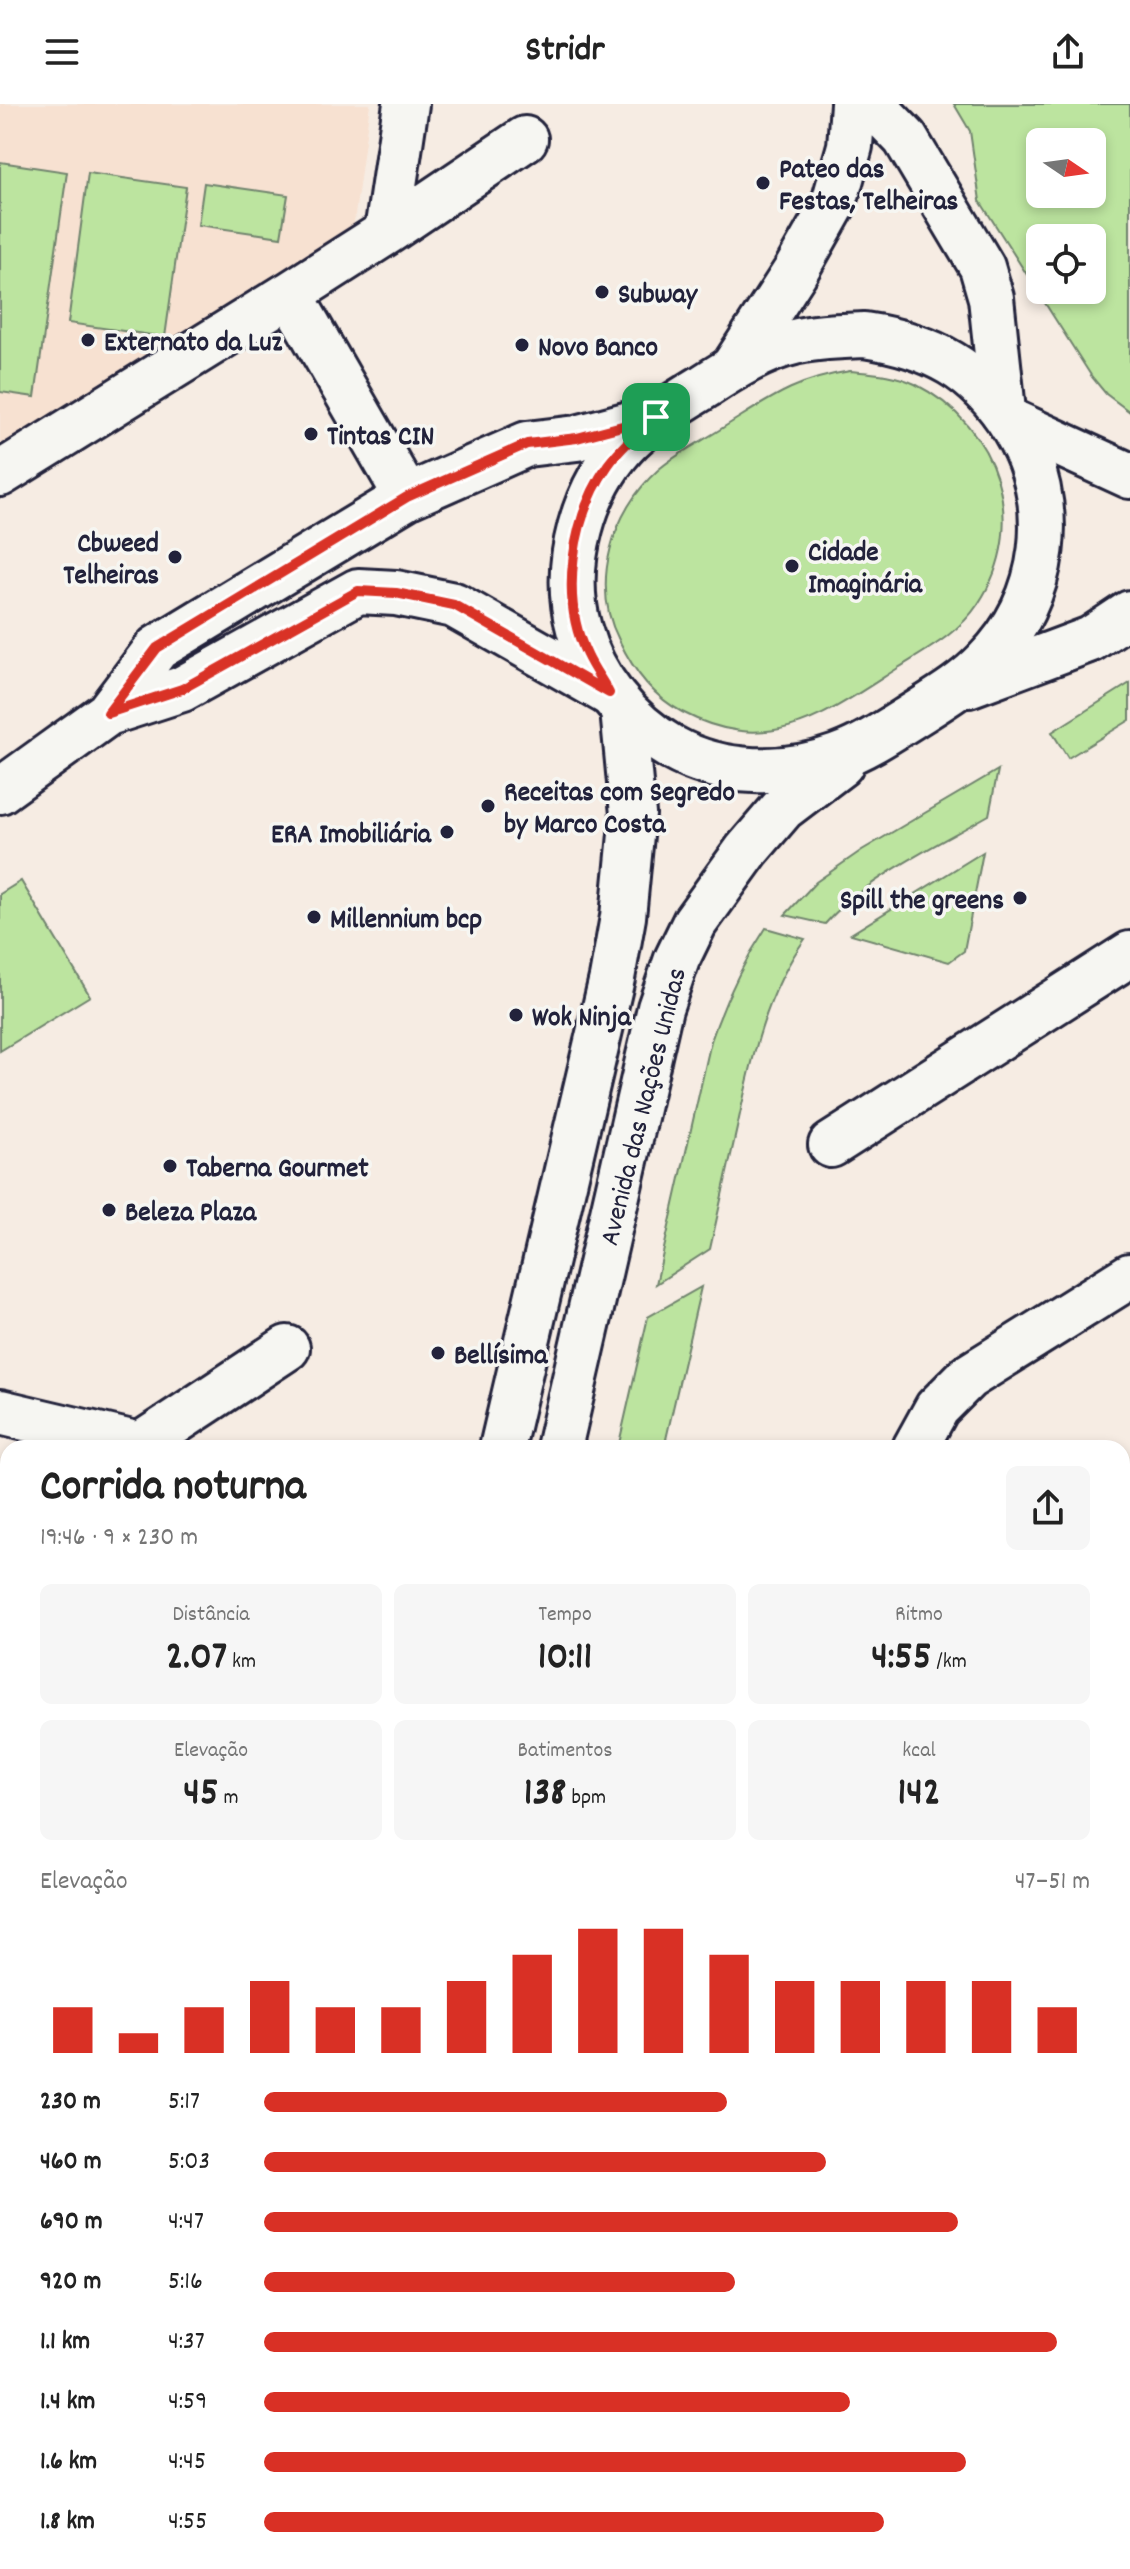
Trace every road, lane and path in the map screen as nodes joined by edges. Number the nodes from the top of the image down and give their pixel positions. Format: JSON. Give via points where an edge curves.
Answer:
{"nodes":[{"id":1,"x":406,"y":104,"type":"edge"},
{"id":2,"x":853,"y":104,"type":"edge"},
{"id":3,"x":872,"y":104,"type":"edge"},
{"id":4,"x":525,"y":139,"type":"dead end"},
{"id":5,"x":387,"y":232,"type":"junction"},
{"id":6,"x":290,"y":294,"type":"junction"},
{"id":7,"x":733,"y":368,"type":"junction"},
{"id":8,"x":1007,"y":416,"type":"junction"},
{"id":9,"x":656,"y":417,"type":"junction"},
{"id":10,"x":0,"y":474,"type":"edge"},
{"id":11,"x":1130,"y":476,"type":"edge"},
{"id":12,"x":407,"y":497,"type":"junction"},
{"id":13,"x":1130,"y":613,"type":"edge"},
{"id":14,"x":955,"y":689,"type":"junction"},
{"id":15,"x":616,"y":702,"type":"junction"},
{"id":16,"x":108,"y":713,"type":"junction"},
{"id":17,"x":872,"y":741,"type":"junction"},
{"id":18,"x":0,"y":791,"type":"edge"},
{"id":19,"x":1130,"y":954,"type":"edge"},
{"id":20,"x":831,"y":1145,"type":"dead end"},
{"id":21,"x":1130,"y":1276,"type":"edge"},
{"id":22,"x":287,"y":1348,"type":"dead end"},
{"id":23,"x":0,"y":1412,"type":"edge"},
{"id":24,"x":114,"y":1440,"type":"edge"},
{"id":25,"x":148,"y":1440,"type":"edge"},
{"id":26,"x":504,"y":1440,"type":"edge"},
{"id":27,"x":561,"y":1440,"type":"edge"},
{"id":28,"x":919,"y":1440,"type":"edge"}],
"edges":[{"from":1,"to":5,"type":"street"},
{"from":2,"to":7,"type":"street","via":[[850,146],[834,203]]},
{"from":3,"to":8,"type":"street","via":[[905,138],[982,267]]},
{"from":4,"to":5,"type":"street"},
{"from":5,"to":6,"type":"street"},
{"from":6,"to":10,"type":"street"},
{"from":6,"to":12,"type":"street"},
{"from":7,"to":8,"type":"street","via":[[791,342],[864,335],[900,340],[963,370]]},
{"from":7,"to":9,"type":"street"},
{"from":8,"to":11,"type":"street"},
{"from":8,"to":14,"type":"street","via":[[1036,474],[1044,541],[1024,609],[1007,638]]},
{"from":9,"to":12,"type":"street","via":[[577,438],[527,444]]},
{"from":9,"to":15,"type":"street","via":[[607,467],[589,502],[573,568],[572,606],[586,653]]},
{"from":12,"to":16,"type":"street","via":[[157,648]]},
{"from":13,"to":14,"type":"street","via":[[1091,639]]},
{"from":14,"to":17,"type":"street"},
{"from":15,"to":16,"type":"street","via":[[454,605],[358,591],[182,689]]},
{"from":15,"to":17,"type":"street","via":[[670,747],[727,768],[800,767]]},
{"from":15,"to":26,"type":"street","name":"Avenida das Nações Unidas","via":[[633,814],[623,917]]},
{"from":16,"to":18,"type":"street"},
{"from":17,"to":27,"type":"street","name":"Avenida das Nações Unidas","via":[[783,808],[695,922],[677,959],[660,1008]]},
{"from":19,"to":20,"type":"street"},
{"from":21,"to":28,"type":"street","via":[[968,1377],[937,1408]]},
{"from":22,"to":25,"type":"street"},
{"from":23,"to":24,"type":"street"}]}
